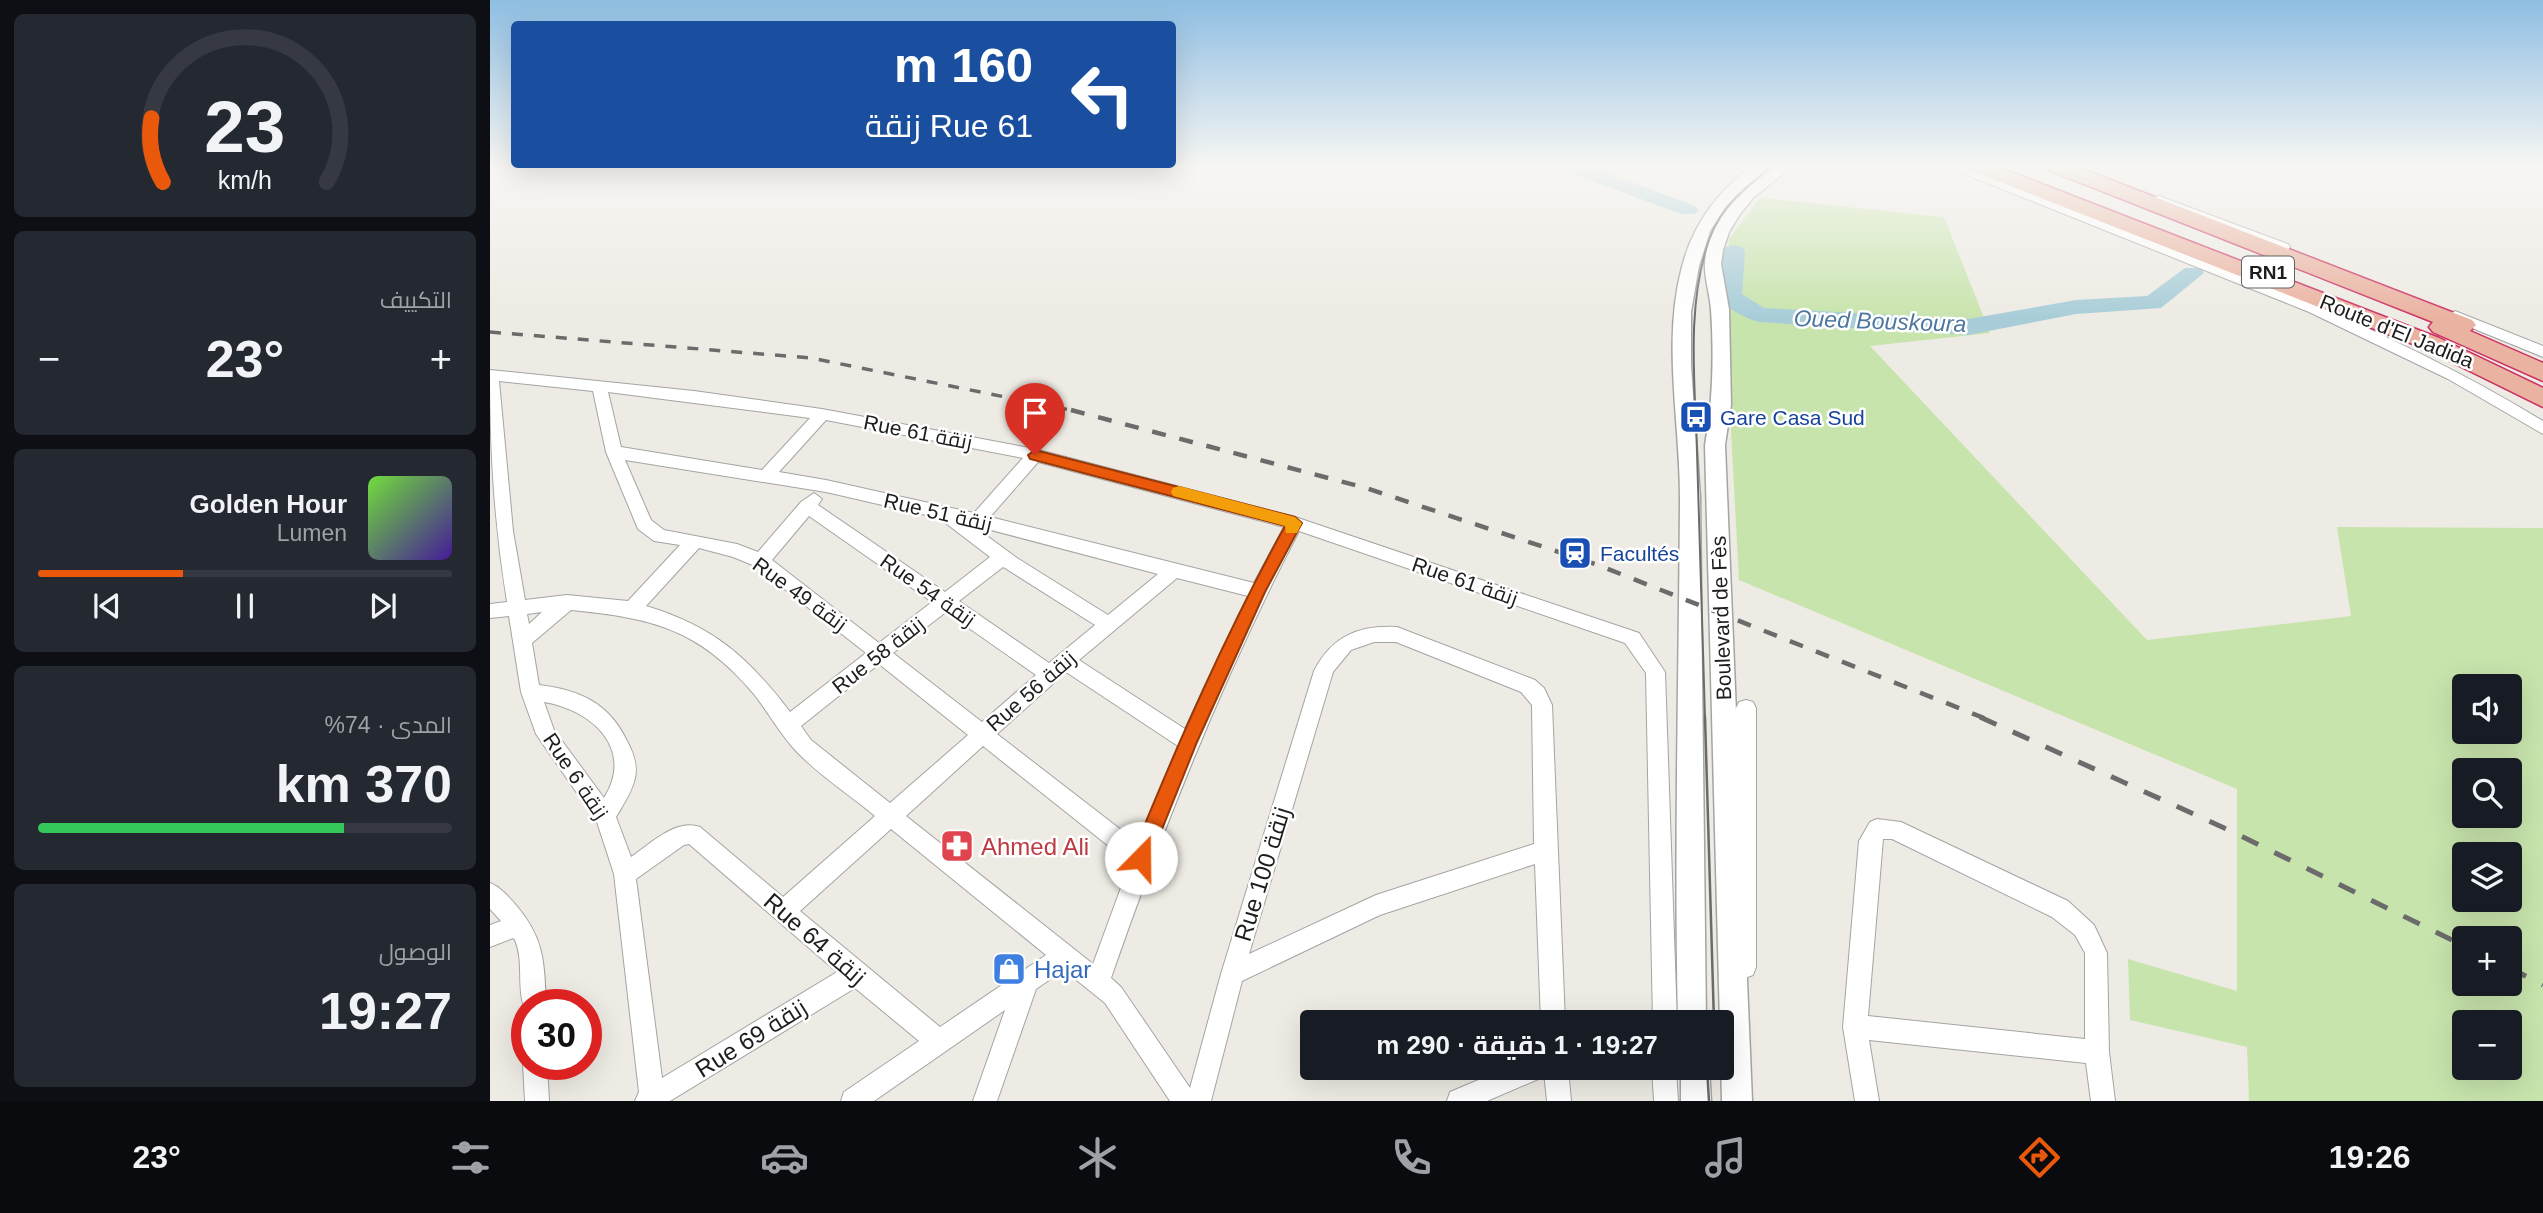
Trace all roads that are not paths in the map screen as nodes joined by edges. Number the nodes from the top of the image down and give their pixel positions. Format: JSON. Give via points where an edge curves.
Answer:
{"nodes":[{"id":1,"x":1709,"y":216,"type":"edge"},
{"id":2,"x":1730,"y":216,"type":"edge"},
{"id":3,"x":2081,"y":216,"type":"edge"},
{"id":4,"x":2106,"y":216,"type":"edge"},
{"id":5,"x":2123,"y":216,"type":"edge"},
{"id":6,"x":2153,"y":216,"type":"edge"},
{"id":7,"x":2170,"y":216,"type":"edge"},
{"id":8,"x":2186,"y":216,"type":"edge"},
{"id":9,"x":2207,"y":216,"type":"edge"},
{"id":10,"x":2330,"y":285,"type":"junction"},
{"id":11,"x":2543,"y":352,"type":"edge"},
{"id":12,"x":2543,"y":361,"type":"edge"},
{"id":13,"x":2543,"y":373,"type":"edge"},
{"id":14,"x":490,"y":375,"type":"edge"},
{"id":15,"x":599,"y":385,"type":"junction"},
{"id":16,"x":2543,"y":386,"type":"edge"},
{"id":17,"x":2543,"y":399,"type":"edge"},
{"id":18,"x":822,"y":414,"type":"junction"},
{"id":19,"x":2543,"y":428,"type":"edge"},
{"id":20,"x":614,"y":452,"type":"junction"},
{"id":21,"x":1035,"y":455,"type":"junction"},
{"id":22,"x":767,"y":475,"type":"junction"},
{"id":23,"x":495,"y":476,"type":"edge"},
{"id":24,"x":826,"y":486,"type":"junction"},
{"id":25,"x":807,"y":506,"type":"junction"},
{"id":26,"x":940,"y":511,"type":"junction"},
{"id":27,"x":978,"y":520,"type":"junction"},
{"id":28,"x":1295,"y":523,"type":"junction"},
{"id":29,"x":497,"y":532,"type":"edge"},
{"id":30,"x":695,"y":541,"type":"junction"},
{"id":31,"x":1003,"y":558,"type":"junction"},
{"id":32,"x":761,"y":561,"type":"junction"},
{"id":33,"x":1176,"y":569,"type":"junction"},
{"id":34,"x":1257,"y":591,"type":"junction"},
{"id":35,"x":567,"y":602,"type":"junction"},
{"id":36,"x":946,"y":603,"type":"junction"},
{"id":37,"x":515,"y":607,"type":"junction"},
{"id":38,"x":632,"y":609,"type":"junction"},
{"id":39,"x":490,"y":611,"type":"edge"},
{"id":40,"x":1109,"y":625,"type":"junction"},
{"id":41,"x":521,"y":641,"type":"junction"},
{"id":42,"x":879,"y":654,"type":"junction"},
{"id":43,"x":1065,"y":660,"type":"junction"},
{"id":44,"x":1050,"y":674,"type":"junction"},
{"id":45,"x":531,"y":692,"type":"junction"},
{"id":46,"x":1746,"y":708,"type":"dead end"},
{"id":47,"x":786,"y":726,"type":"junction"},
{"id":48,"x":982,"y":734,"type":"junction"},
{"id":49,"x":1188,"y":742,"type":"junction"},
{"id":50,"x":605,"y":816,"type":"junction"},
{"id":51,"x":889,"y":817,"type":"junction"},
{"id":52,"x":1545,"y":851,"type":"junction"},
{"id":53,"x":1141,"y":858,"type":"junction"},
{"id":54,"x":625,"y":874,"type":"junction"},
{"id":55,"x":490,"y":893,"type":"edge"},
{"id":56,"x":784,"y":911,"type":"junction"},
{"id":57,"x":520,"y":925,"type":"junction"},
{"id":58,"x":490,"y":936,"type":"edge"},
{"id":59,"x":1064,"y":956,"type":"junction"},
{"id":60,"x":1232,"y":974,"type":"junction"},
{"id":61,"x":854,"y":975,"type":"junction"},
{"id":62,"x":1027,"y":982,"type":"junction"},
{"id":63,"x":1098,"y":982,"type":"junction"},
{"id":64,"x":533,"y":989,"type":"edge"},
{"id":65,"x":1552,"y":1010,"type":"edge"},
{"id":66,"x":1665,"y":1010,"type":"edge"},
{"id":67,"x":1692,"y":1010,"type":"edge"},
{"id":68,"x":1855,"y":1027,"type":"junction"},
{"id":69,"x":939,"y":1042,"type":"junction"},
{"id":70,"x":2096,"y":1052,"type":"junction"},
{"id":71,"x":536,"y":1080,"type":"edge"},
{"id":72,"x":1507,"y":1080,"type":"edge"},
{"id":73,"x":1557,"y":1080,"type":"edge"},
{"id":74,"x":1665,"y":1080,"type":"edge"},
{"id":75,"x":1695,"y":1080,"type":"edge"},
{"id":76,"x":1736,"y":1096,"type":"edge"},
{"id":77,"x":650,"y":1100,"type":"edge"},
{"id":78,"x":537,"y":1101,"type":"edge"},
{"id":79,"x":853,"y":1101,"type":"edge"},
{"id":80,"x":985,"y":1101,"type":"edge"},
{"id":81,"x":1184,"y":1101,"type":"edge"},
{"id":82,"x":1199,"y":1101,"type":"edge"},
{"id":83,"x":1459,"y":1101,"type":"edge"},
{"id":84,"x":1559,"y":1101,"type":"edge"},
{"id":85,"x":1666,"y":1101,"type":"edge"},
{"id":86,"x":1696,"y":1101,"type":"edge"},
{"id":87,"x":1867,"y":1101,"type":"edge"},
{"id":88,"x":2102,"y":1101,"type":"edge"}],
"edges":[{"from":1,"to":67,"type":"street","name":"Boulevard de Fès","via":[[1691,266],[1684,306],[1684,406],[1690,454]]},
{"from":2,"to":76,"type":"street","name":"Boulevard de Fès","via":[[1713,264],[1720,309],[1722,405],[1716,445]]},
{"from":3,"to":19,"type":"street","via":[[2364,329],[2449,372]]},
{"from":4,"to":17,"type":"highway","name":"Route d'El Jadida","via":[[2431,343]]},
{"from":5,"to":16,"type":"highway","name":"Route d'El Jadida","number":"RN1","via":[[2405,325]]},
{"from":6,"to":10,"type":"highway","name":"Route d'El Jadida","number":"RN1"},
{"from":7,"to":10,"type":"highway"},
{"from":8,"to":12,"type":"highway","name":"Route d'El Jadida","via":[[2419,306]]},
{"from":9,"to":11,"type":"street"},
{"from":10,"to":13,"type":"highway","name":"Route d'El Jadida","number":"RN1","via":[[2469,338]]},
{"from":14,"to":15,"type":"street"},
{"from":14,"to":23,"type":"street","name":"Rue 6 زنقة"},
{"from":15,"to":18,"type":"street","name":"Rue 61 زنقة"},
{"from":15,"to":20,"type":"street","name":"Rue 49 زنقة"},
{"from":18,"to":21,"type":"street","name":"Rue 61 زنقة"},
{"from":18,"to":22,"type":"street"},
{"from":20,"to":22,"type":"street","name":"Rue 51 زنقة"},
{"from":20,"to":30,"type":"street","name":"Rue 49 زنقة","via":[[644,524],[660,536]]},
{"from":21,"to":27,"type":"street"},
{"from":21,"to":28,"type":"street","name":"Rue 61 زنقة"},
{"from":22,"to":24,"type":"street","name":"Rue 51 زنقة"},
{"from":23,"to":29,"type":"street","name":"Rue 6 زنقة"},
{"from":24,"to":25,"type":"street"},
{"from":24,"to":26,"type":"street","name":"Rue 51 زنقة"},
{"from":25,"to":32,"type":"street"},
{"from":25,"to":36,"type":"street","name":"Rue 54 زنقة"},
{"from":26,"to":27,"type":"street","name":"Rue 51 زنقة"},
{"from":26,"to":31,"type":"street"},
{"from":27,"to":33,"type":"street","name":"Rue 51 زنقة"},
{"from":28,"to":34,"type":"street"},
{"from":28,"to":66,"type":"street","name":"Rue 61 زنقة","via":[[1632,638],[1655,672]]},
{"from":29,"to":37,"type":"street","name":"Rue 6 زنقة"},
{"from":30,"to":32,"type":"street","name":"Rue 49 زنقة"},
{"from":30,"to":38,"type":"street"},
{"from":31,"to":36,"type":"street","name":"Rue 58 زنقة"},
{"from":31,"to":40,"type":"street"},
{"from":32,"to":42,"type":"street","name":"Rue 49 زنقة"},
{"from":33,"to":34,"type":"street","name":"Rue 51 زنقة"},
{"from":33,"to":40,"type":"street","name":"Rue 56 زنقة"},
{"from":34,"to":49,"type":"street"},
{"from":35,"to":37,"type":"street"},
{"from":35,"to":38,"type":"street"},
{"from":35,"to":41,"type":"street"},
{"from":36,"to":42,"type":"street","name":"Rue 58 زنقة"},
{"from":36,"to":44,"type":"street","name":"Rue 54 زنقة"},
{"from":37,"to":39,"type":"street"},
{"from":37,"to":41,"type":"street","name":"Rue 6 زنقة"},
{"from":38,"to":47,"type":"street","via":[[671,621],[708,640],[760,688]]},
{"from":40,"to":43,"type":"street","name":"Rue 56 زنقة"},
{"from":41,"to":45,"type":"street","name":"Rue 6 زنقة"},
{"from":42,"to":47,"type":"street","name":"Rue 58 زنقة"},
{"from":42,"to":48,"type":"street","name":"Rue 49 زنقة"},
{"from":43,"to":44,"type":"street","name":"Rue 56 زنقة"},
{"from":43,"to":49,"type":"street"},
{"from":44,"to":48,"type":"street","name":"Rue 56 زنقة"},
{"from":45,"to":50,"type":"street","name":"Rue 6 زنقة","via":[[546,734]]},
{"from":45,"to":50,"type":"street","via":[[564,696],[592,708],[611,727],[625,758],[625,776]]},
{"from":46,"to":76,"type":"street","via":[[1745,958]]},
{"from":47,"to":51,"type":"street"},
{"from":48,"to":51,"type":"street","name":"Rue 56 زنقة"},
{"from":48,"to":53,"type":"street","name":"Rue 49 زنقة"},
{"from":49,"to":53,"type":"street"},
{"from":50,"to":54,"type":"street","name":"Rue 6 زنقة"},
{"from":51,"to":56,"type":"street","name":"Rue 56 زنقة"},
{"from":51,"to":59,"type":"street"},
{"from":52,"to":60,"type":"street","via":[[1376,906]]},
{"from":52,"to":60,"type":"street","name":"Rue 100 زنقة","via":[[1542,705],[1533,689],[1397,635],[1362,635],[1336,651],[1324,671]]},
{"from":52,"to":65,"type":"street"},
{"from":53,"to":63,"type":"street"},
{"from":54,"to":56,"type":"street","name":"Rue 64 زنقة","via":[[680,836],[693,834]]},
{"from":54,"to":77,"type":"street","name":"Rue 6 زنقة"},
{"from":55,"to":57,"type":"street"},
{"from":56,"to":61,"type":"street","name":"Rue 64 زنقة"},
{"from":57,"to":58,"type":"street"},
{"from":57,"to":64,"type":"street","via":[[529,940]]},
{"from":59,"to":62,"type":"street"},
{"from":59,"to":63,"type":"street"},
{"from":60,"to":82,"type":"street","name":"Rue 100 زنقة"},
{"from":61,"to":69,"type":"street","name":"Rue 64 زنقة"},
{"from":61,"to":77,"type":"street","name":"Rue 69 زنقة"},
{"from":62,"to":69,"type":"street"},
{"from":62,"to":80,"type":"street"},
{"from":63,"to":81,"type":"street","via":[[1132,1020]]},
{"from":68,"to":70,"type":"street"},
{"from":68,"to":70,"type":"street","via":[[1870,841],[1877,828],[1886,827],[2081,922],[2096,953]]},
{"from":68,"to":87,"type":"street"},
{"from":69,"to":79,"type":"street"},
{"from":70,"to":88,"type":"street"},
{"from":71,"to":78,"type":"street"},
{"from":72,"to":83,"type":"street"},
{"from":73,"to":84,"type":"street"},
{"from":74,"to":85,"type":"street"},
{"from":75,"to":86,"type":"street"}]}
